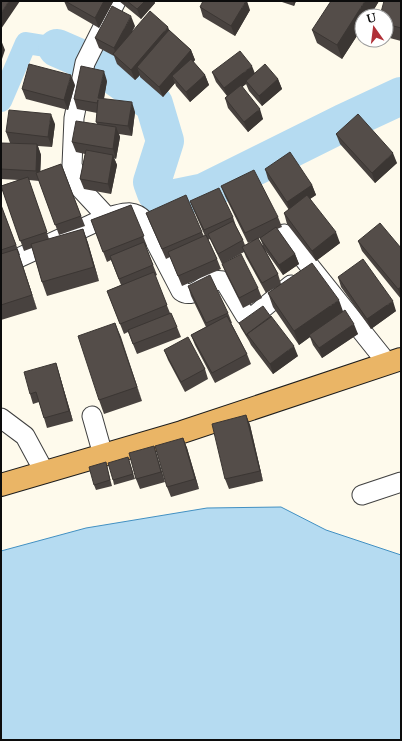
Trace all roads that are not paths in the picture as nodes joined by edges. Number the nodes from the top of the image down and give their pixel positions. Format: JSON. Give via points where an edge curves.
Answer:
{"nodes":[{"id":1,"x":116,"y":1,"type":"edge"},
{"id":2,"x":107,"y":217,"type":"junction"},
{"id":3,"x":284,"y":234,"type":"dead end"},
{"id":4,"x":1,"y":266,"type":"edge"},
{"id":5,"x":311,"y":268,"type":"junction"},
{"id":6,"x":394,"y":362,"type":"edge"},
{"id":7,"x":92,"y":416,"type":"dead end"},
{"id":8,"x":1,"y":418,"type":"edge"},
{"id":9,"x":103,"y":456,"type":"junction"},
{"id":10,"x":45,"y":473,"type":"junction"},
{"id":11,"x":401,"y":482,"type":"edge"},
{"id":12,"x":1,"y":486,"type":"edge"},
{"id":13,"x":362,"y":495,"type":"dead end"}],
"edges":[{"from":1,"to":2,"type":"street","via":[[85,63],[74,118],[72,165],[81,189]]},
{"from":2,"to":4,"type":"street"},
{"from":2,"to":5,"type":"street","via":[[133,212],[138,215],[144,220],[180,291],[191,294],[214,280],[220,280],[225,282],[245,315],[256,314]]},
{"from":3,"to":5,"type":"street"},
{"from":5,"to":6,"type":"street"},
{"from":6,"to":9,"type":"highway"},
{"from":7,"to":9,"type":"street"},
{"from":8,"to":10,"type":"street","via":[[25,436]]},
{"from":9,"to":10,"type":"highway"},
{"from":10,"to":12,"type":"highway"},
{"from":11,"to":13,"type":"street"}]}
